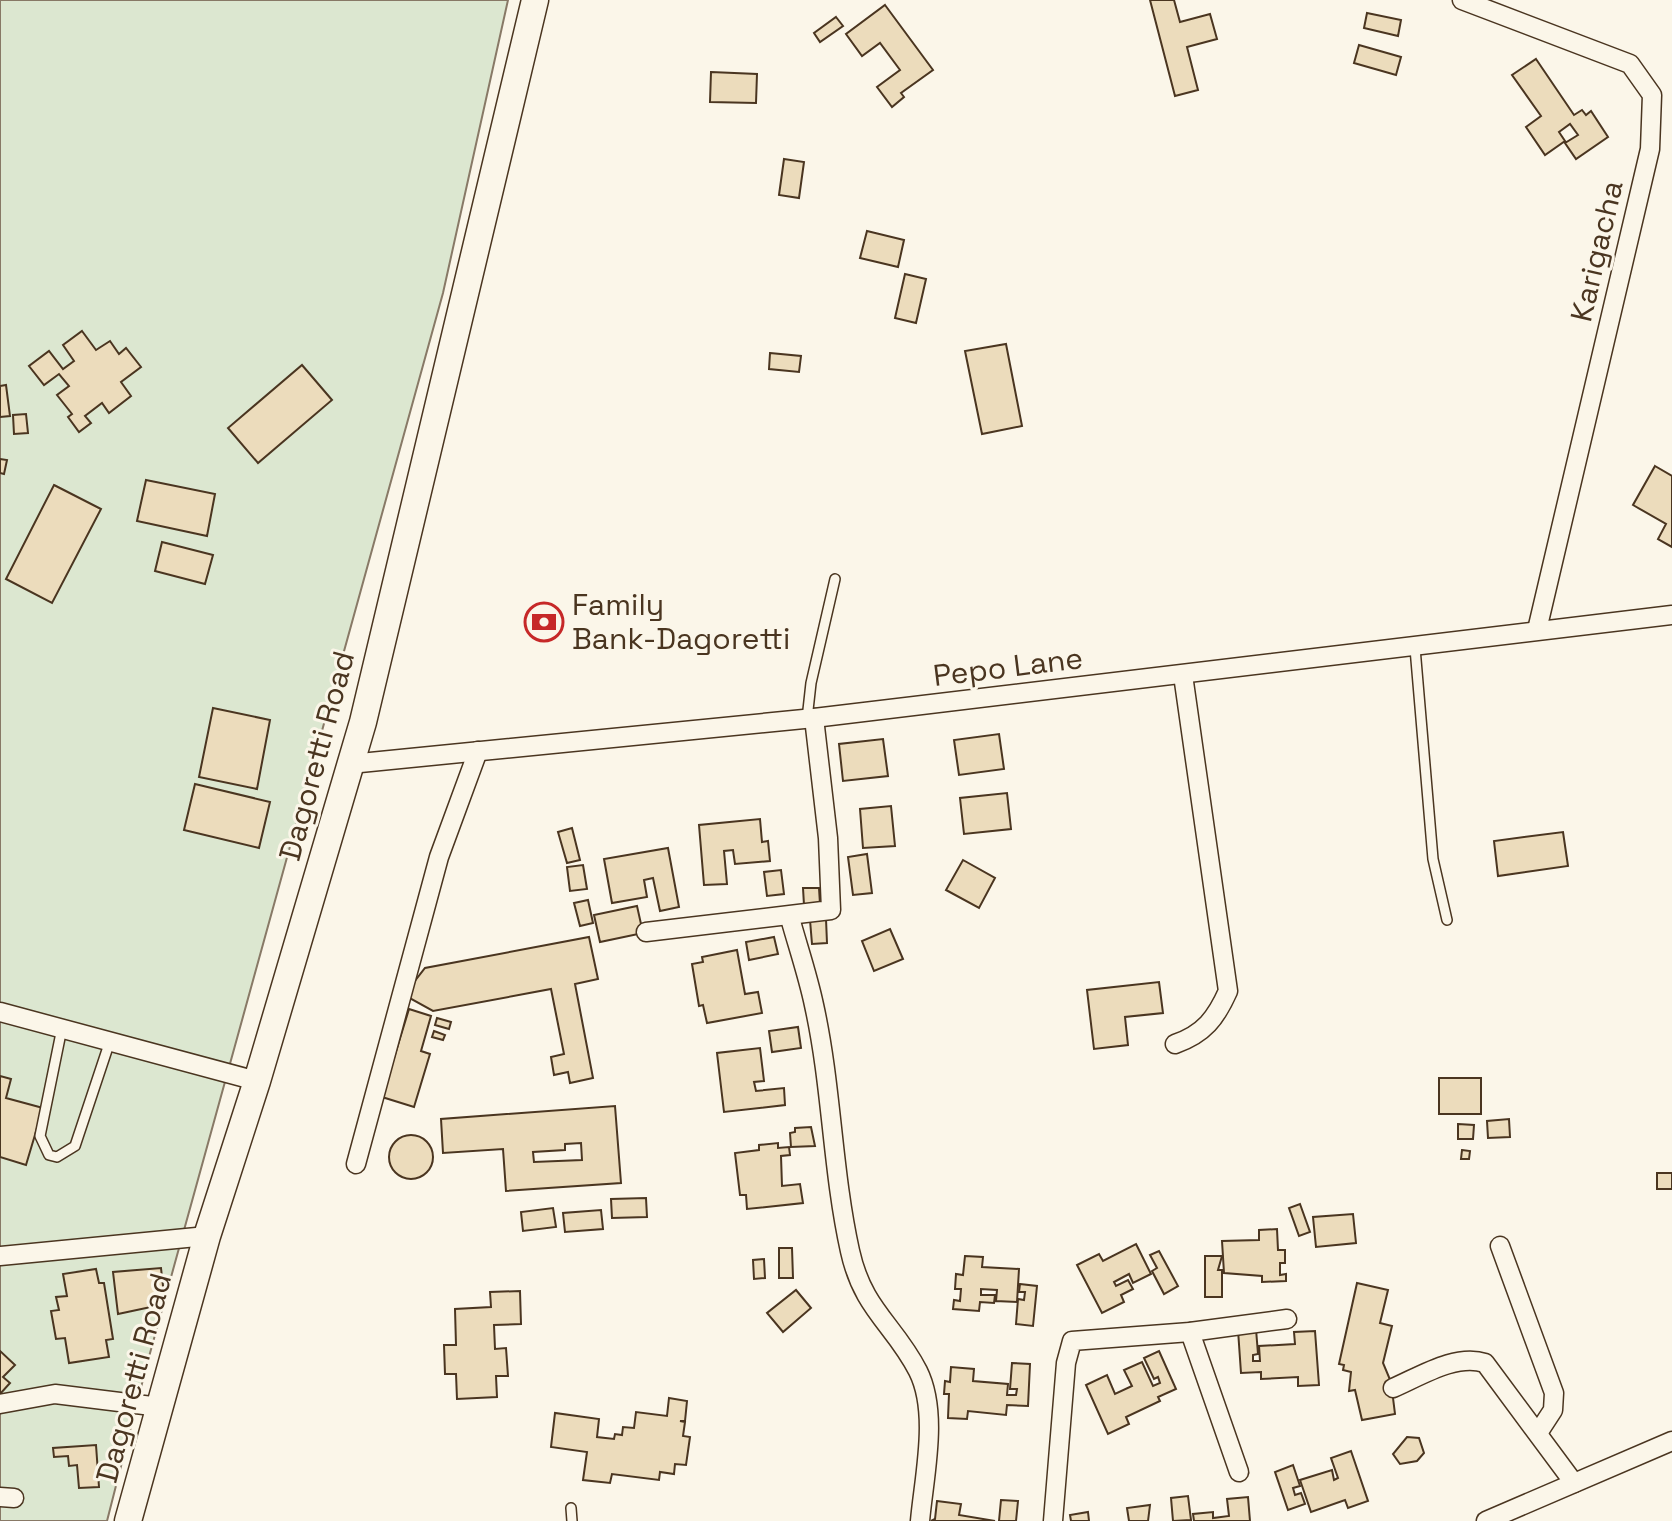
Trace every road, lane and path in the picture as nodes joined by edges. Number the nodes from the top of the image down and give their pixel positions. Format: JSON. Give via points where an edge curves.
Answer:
{"nodes":[{"id":1,"x":535,"y":0,"type":"edge"},
{"id":2,"x":1462,"y":0,"type":"edge"},
{"id":3,"x":835,"y":579,"type":"dead end"},
{"id":4,"x":1672,"y":615,"type":"edge"},
{"id":5,"x":1537,"y":630,"type":"junction"},
{"id":6,"x":1415,"y":648,"type":"junction"},
{"id":7,"x":1183,"y":675,"type":"junction"},
{"id":8,"x":810,"y":718,"type":"junction"},
{"id":9,"x":478,"y":751,"type":"junction"},
{"id":10,"x":350,"y":764,"type":"junction"},
{"id":11,"x":790,"y":918,"type":"junction"},
{"id":12,"x":1447,"y":920,"type":"dead end"},
{"id":13,"x":646,"y":932,"type":"dead end"},
{"id":14,"x":0,"y":1012,"type":"edge"},
{"id":15,"x":62,"y":1028,"type":"junction"},
{"id":16,"x":110,"y":1041,"type":"junction"},
{"id":17,"x":1175,"y":1044,"type":"dead end"},
{"id":18,"x":257,"y":1081,"type":"junction"},
{"id":19,"x":356,"y":1164,"type":"dead end"},
{"id":20,"x":207,"y":1236,"type":"junction"},
{"id":21,"x":1500,"y":1246,"type":"dead end"},
{"id":22,"x":0,"y":1256,"type":"edge"},
{"id":23,"x":1287,"y":1319,"type":"dead end"},
{"id":24,"x":1190,"y":1332,"type":"junction"},
{"id":25,"x":1393,"y":1388,"type":"dead end"},
{"id":26,"x":0,"y":1404,"type":"edge"},
{"id":27,"x":160,"y":1407,"type":"junction"},
{"id":28,"x":1538,"y":1433,"type":"junction"},
{"id":29,"x":1672,"y":1441,"type":"edge"},
{"id":30,"x":1239,"y":1472,"type":"dead end"},
{"id":31,"x":1574,"y":1483,"type":"junction"},
{"id":32,"x":571,"y":1508,"type":"dead end"},
{"id":33,"x":128,"y":1521,"type":"edge"},
{"id":34,"x":572,"y":1521,"type":"edge"},
{"id":35,"x":920,"y":1521,"type":"edge"},
{"id":36,"x":1053,"y":1521,"type":"edge"},
{"id":37,"x":1486,"y":1521,"type":"edge"}],
"edges":[{"from":1,"to":10,"type":"main road","name":"Dagoretti Road"},
{"from":2,"to":5,"type":"street","name":"Karigacha","via":[[1630,64],[1652,95],[1650,149]]},
{"from":3,"to":8,"type":"lane","via":[[811,683]]},
{"from":4,"to":5,"type":"street","name":"Pepo Lane"},
{"from":5,"to":6,"type":"street","name":"Pepo Lane"},
{"from":6,"to":7,"type":"street","name":"Pepo Lane"},
{"from":6,"to":12,"type":"lane","via":[[1433,859]]},
{"from":7,"to":8,"type":"street","name":"Pepo Lane"},
{"from":7,"to":17,"type":"street","via":[[1228,991],[1216,1018],[1192,1038]]},
{"from":8,"to":9,"type":"street","name":"Pepo Lane"},
{"from":8,"to":11,"type":"street","via":[[833,902],[827,913]]},
{"from":9,"to":10,"type":"street","name":"Pepo Lane"},
{"from":9,"to":19,"type":"street","via":[[439,857]]},
{"from":10,"to":18,"type":"main road","name":"Dagoretti Road"},
{"from":11,"to":13,"type":"street"},
{"from":11,"to":35,"type":"street","via":[[814,1006],[851,1254],[866,1300],[918,1372],[928,1411]]},
{"from":14,"to":15,"type":"street"},
{"from":15,"to":16,"type":"street"},
{"from":15,"to":16,"type":"lane","via":[[40,1136],[49,1155],[57,1157],[75,1146]]},
{"from":16,"to":18,"type":"street"},
{"from":18,"to":20,"type":"main road","name":"Dagoretti Road"},
{"from":20,"to":22,"type":"street"},
{"from":20,"to":27,"type":"main road","name":"Dagoretti Road"},
{"from":21,"to":28,"type":"street","via":[[1554,1393],[1553,1410]]},
{"from":23,"to":24,"type":"street"},
{"from":24,"to":30,"type":"street"},
{"from":24,"to":36,"type":"street","via":[[1072,1341]]},
{"from":25,"to":28,"type":"street","via":[[1473,1359],[1493,1372]]},
{"from":26,"to":27,"type":"street","via":[[55,1394]]},
{"from":27,"to":33,"type":"main road","name":"Dagoretti Road"},
{"from":28,"to":31,"type":"street"},
{"from":29,"to":31,"type":"street"},
{"from":31,"to":37,"type":"street"},
{"from":32,"to":34,"type":"lane"}]}
